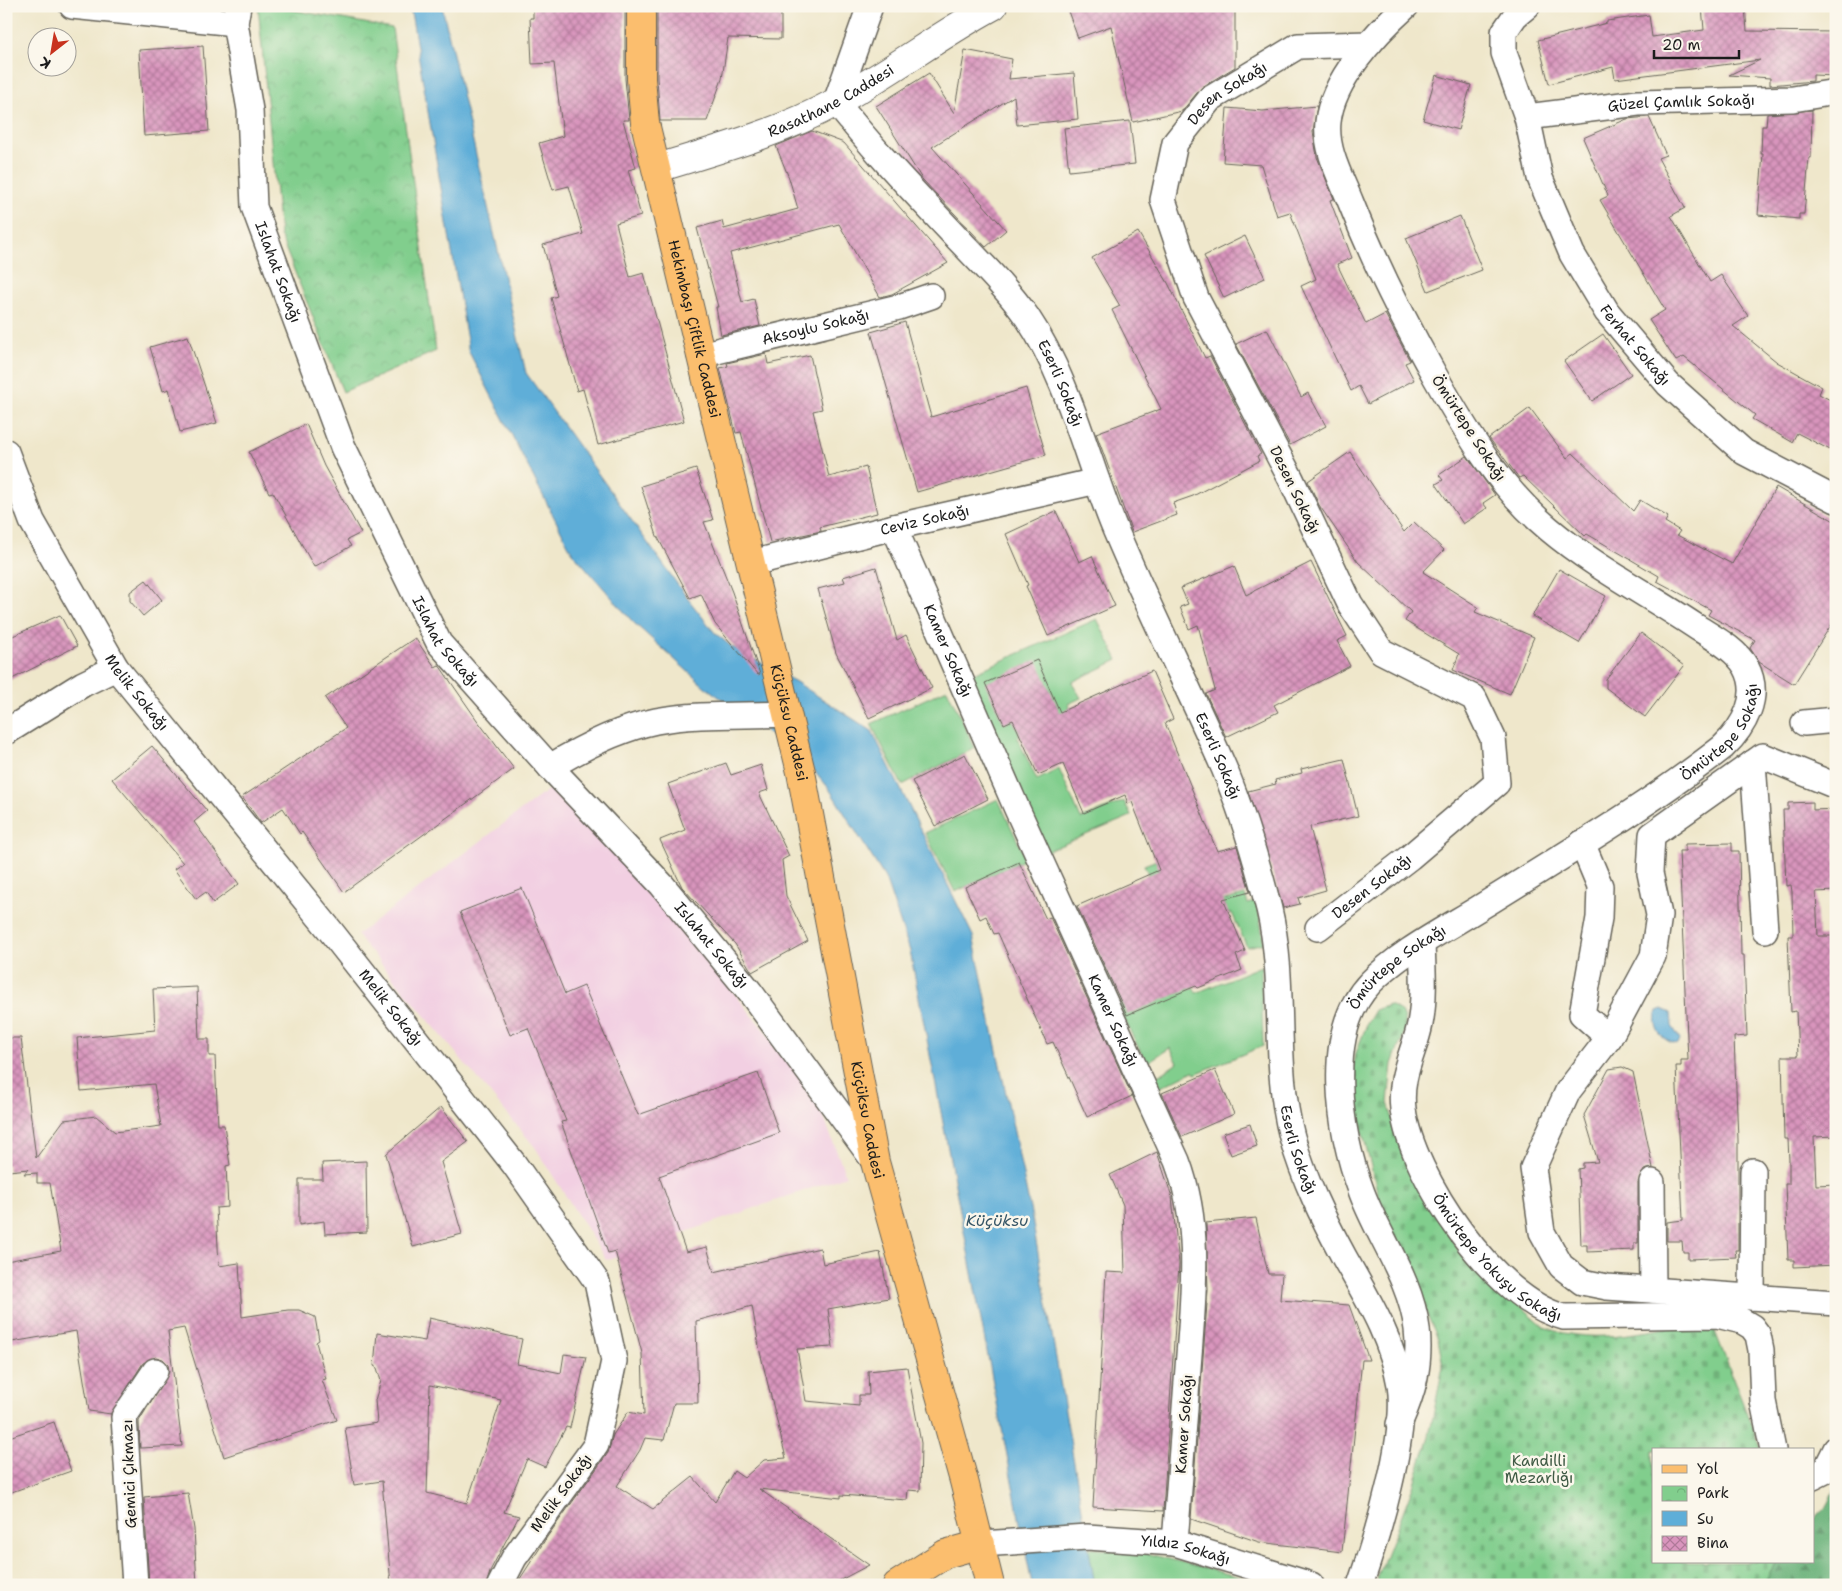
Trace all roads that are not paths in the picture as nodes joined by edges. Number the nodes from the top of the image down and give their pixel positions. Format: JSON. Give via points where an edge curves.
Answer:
{"nodes":[{"id":1,"x":72,"y":6,"type":"edge"},
{"id":2,"x":641,"y":6,"type":"edge"},
{"id":3,"x":870,"y":6,"type":"edge"},
{"id":4,"x":992,"y":6,"type":"edge"},
{"id":5,"x":1406,"y":6,"type":"edge"},
{"id":6,"x":1527,"y":6,"type":"edge"},
{"id":7,"x":236,"y":15,"type":"edge"},
{"id":8,"x":1369,"y":44,"type":"junction"},
{"id":9,"x":1836,"y":92,"type":"edge"},
{"id":10,"x":836,"y":102,"type":"junction"},
{"id":11,"x":1527,"y":117,"type":"junction"},
{"id":12,"x":658,"y":168,"type":"junction"},
{"id":13,"x":931,"y":296,"type":"dead end"},
{"id":14,"x":700,"y":355,"type":"junction"},
{"id":15,"x":6,"y":452,"type":"edge"},
{"id":16,"x":1097,"y":481,"type":"junction"},
{"id":17,"x":1836,"y":500,"type":"edge"},
{"id":18,"x":894,"y":527,"type":"junction"},
{"id":19,"x":752,"y":563,"type":"junction"},
{"id":20,"x":771,"y":648,"type":"joint"},
{"id":21,"x":116,"y":668,"type":"junction"},
{"id":22,"x":787,"y":714,"type":"junction"},
{"id":23,"x":1836,"y":720,"type":"edge"},
{"id":24,"x":1804,"y":723,"type":"dead end"},
{"id":25,"x":6,"y":732,"type":"edge"},
{"id":26,"x":1753,"y":763,"type":"junction"},
{"id":27,"x":550,"y":767,"type":"junction"},
{"id":28,"x":1836,"y":786,"type":"edge"},
{"id":29,"x":1582,"y":843,"type":"junction"},
{"id":30,"x":1318,"y":928,"type":"dead end"},
{"id":31,"x":1765,"y":930,"type":"dead end"},
{"id":32,"x":1422,"y":944,"type":"junction"},
{"id":33,"x":1609,"y":1038,"type":"junction"},
{"id":34,"x":875,"y":1162,"type":"junction"},
{"id":35,"x":1753,"y":1171,"type":"dead end"},
{"id":36,"x":1652,"y":1182,"type":"dead end"},
{"id":37,"x":1653,"y":1290,"type":"junction"},
{"id":38,"x":1752,"y":1297,"type":"junction"},
{"id":39,"x":1836,"y":1302,"type":"edge"},
{"id":40,"x":155,"y":1372,"type":"dead end"},
{"id":41,"x":1399,"y":1424,"type":"junction"},
{"id":42,"x":1773,"y":1448,"type":"edge"},
{"id":43,"x":1836,"y":1449,"type":"edge"},
{"id":44,"x":1814,"y":1476,"type":"edge"},
{"id":45,"x":967,"y":1490,"type":"junction"},
{"id":46,"x":1175,"y":1543,"type":"junction"},
{"id":47,"x":981,"y":1544,"type":"junction"},
{"id":48,"x":945,"y":1554,"type":"junction"},
{"id":49,"x":135,"y":1585,"type":"edge"},
{"id":50,"x":500,"y":1585,"type":"edge"},
{"id":51,"x":897,"y":1585,"type":"edge"},
{"id":52,"x":990,"y":1585,"type":"edge"},
{"id":53,"x":1311,"y":1585,"type":"edge"},
{"id":54,"x":1360,"y":1585,"type":"edge"}],
"edges":[{"from":1,"to":7,"type":"street"},
{"from":2,"to":12,"type":"main road","name":"Hekimbaşı Çiftlik Caddesi","via":[[645,123]]},
{"from":3,"to":10,"type":"street"},
{"from":4,"to":10,"type":"street","name":"Rasathane Caddesi"},
{"from":5,"to":8,"type":"street","name":"Ömürtepe Sokağı"},
{"from":6,"to":11,"type":"street","via":[[1504,32],[1504,53]]},
{"from":7,"to":27,"type":"street","name":"Islahat Sokağı","via":[[250,110],[254,207],[343,447],[439,643]]},
{"from":8,"to":29,"type":"street","name":"Ömürtepe Sokağı","via":[[1343,82],[1332,106],[1328,138],[1376,262],[1454,410],[1492,469],[1533,515],[1576,549],[1723,644],[1746,666],[1752,682],[1745,721],[1729,742]]},
{"from":8,"to":30,"type":"street","name":"Desen Sokağı","via":[[1298,46],[1210,99],[1175,142],[1163,200],[1196,298],[1291,479],[1350,604],[1381,651],[1474,698],[1493,738],[1497,783],[1410,857]]},
{"from":9,"to":11,"type":"street","name":"Güzel Çamlık Sokağı","via":[[1793,99],[1638,103]]},
{"from":10,"to":12,"type":"street","name":"Rasathane Caddesi","via":[[749,141]]},
{"from":10,"to":16,"type":"street","name":"Eserli Sokağı","via":[[1010,294],[1027,318],[1055,370]]},
{"from":11,"to":17,"type":"street","name":"Ferhat Sokağı","via":[[1540,178],[1572,254],[1608,312],[1668,384],[1744,452]]},
{"from":12,"to":14,"type":"main road","name":"Hekimbaşı Çiftlik Caddesi"},
{"from":13,"to":14,"type":"street","name":"Aksoylu Sokağı","via":[[899,307]]},
{"from":14,"to":19,"type":"main road","name":"Hekimbaşı Çiftlik Caddesi"},
{"from":15,"to":21,"type":"street","name":"Melik Sokağı","via":[[32,521]]},
{"from":16,"to":18,"type":"street","name":"Ceviz Sokağı"},
{"from":16,"to":41,"type":"street","name":"Eserli Sokağı","via":[[1125,554],[1224,769],[1240,811],[1276,939],[1284,1095],[1290,1131],[1312,1194],[1378,1319],[1392,1354],[1400,1386]]},
{"from":18,"to":19,"type":"street","name":"Ceviz Sokağı"},
{"from":18,"to":46,"type":"street","name":"Kamer Sokağı","via":[[1017,809],[1178,1161],[1186,1186],[1194,1246],[1193,1294]]},
{"from":19,"to":20,"type":"main road","name":"Hekimbaşı Çiftlik Caddesi"},
{"from":20,"to":22,"type":"main road","name":"Küçüksu Caddesi"},
{"from":21,"to":25,"type":"street","via":[[83,684]]},
{"from":21,"to":50,"type":"street","name":"Melik Sokağı","via":[[329,929],[514,1164],[597,1282],[614,1361],[596,1445],[514,1558]]},
{"from":22,"to":27,"type":"street","via":[[676,718],[655,722],[605,738]]},
{"from":22,"to":34,"type":"main road","name":"Küçüksu Caddesi","via":[[801,772]]},
{"from":23,"to":24,"type":"street"},
{"from":26,"to":28,"type":"street","via":[[1764,756]]},
{"from":26,"to":31,"type":"street"},
{"from":26,"to":33,"type":"street","via":[[1652,835],[1650,873],[1659,915],[1653,956]]},
{"from":27,"to":34,"type":"street","name":"Islahat Sokağı","via":[[662,885],[738,978]]},
{"from":29,"to":32,"type":"street","name":"Ömürtepe Sokağı"},
{"from":29,"to":33,"type":"street","via":[[1600,886],[1599,918],[1582,1014]]},
{"from":32,"to":41,"type":"street","name":"Ömürtepe Sokağı","via":[[1385,970],[1358,998],[1350,1014],[1340,1065],[1340,1095],[1359,1184],[1399,1273],[1416,1327],[1417,1375]]},
{"from":32,"to":42,"type":"street","name":"Ömürtepe Yokuşu Sokağı","via":[[1420,1024],[1406,1064],[1403,1109],[1423,1168],[1459,1233],[1513,1288],[1550,1314],[1564,1317],[1717,1315],[1752,1327],[1758,1335],[1761,1350],[1763,1401]]},
{"from":33,"to":37,"type":"street","via":[[1568,1091],[1533,1168],[1542,1232],[1560,1266],[1582,1282]]},
{"from":34,"to":45,"type":"main road","name":"Küçüksu Caddesi"},
{"from":35,"to":38,"type":"street"},
{"from":36,"to":37,"type":"street"},
{"from":37,"to":38,"type":"street"},
{"from":38,"to":39,"type":"street"},
{"from":40,"to":49,"type":"street","name":"Gemici Çıkmazı","via":[[124,1416]]},
{"from":41,"to":54,"type":"street","name":"Eserli Sokağı","via":[[1382,1511]]},
{"from":43,"to":44,"type":"street","via":[[1825,1471]]},
{"from":45,"to":47,"type":"main road","name":"Küçüksu Caddesi"},
{"from":45,"to":48,"type":"main road","via":[[961,1529]]},
{"from":46,"to":47,"type":"street","name":"Yıldız Sokağı","via":[[1087,1537]]},
{"from":46,"to":53,"type":"street","name":"Yıldız Sokağı"},
{"from":47,"to":48,"type":"main road"},
{"from":47,"to":52,"type":"main road","name":"Küçüksu Caddesi"},
{"from":48,"to":51,"type":"main road"}]}
